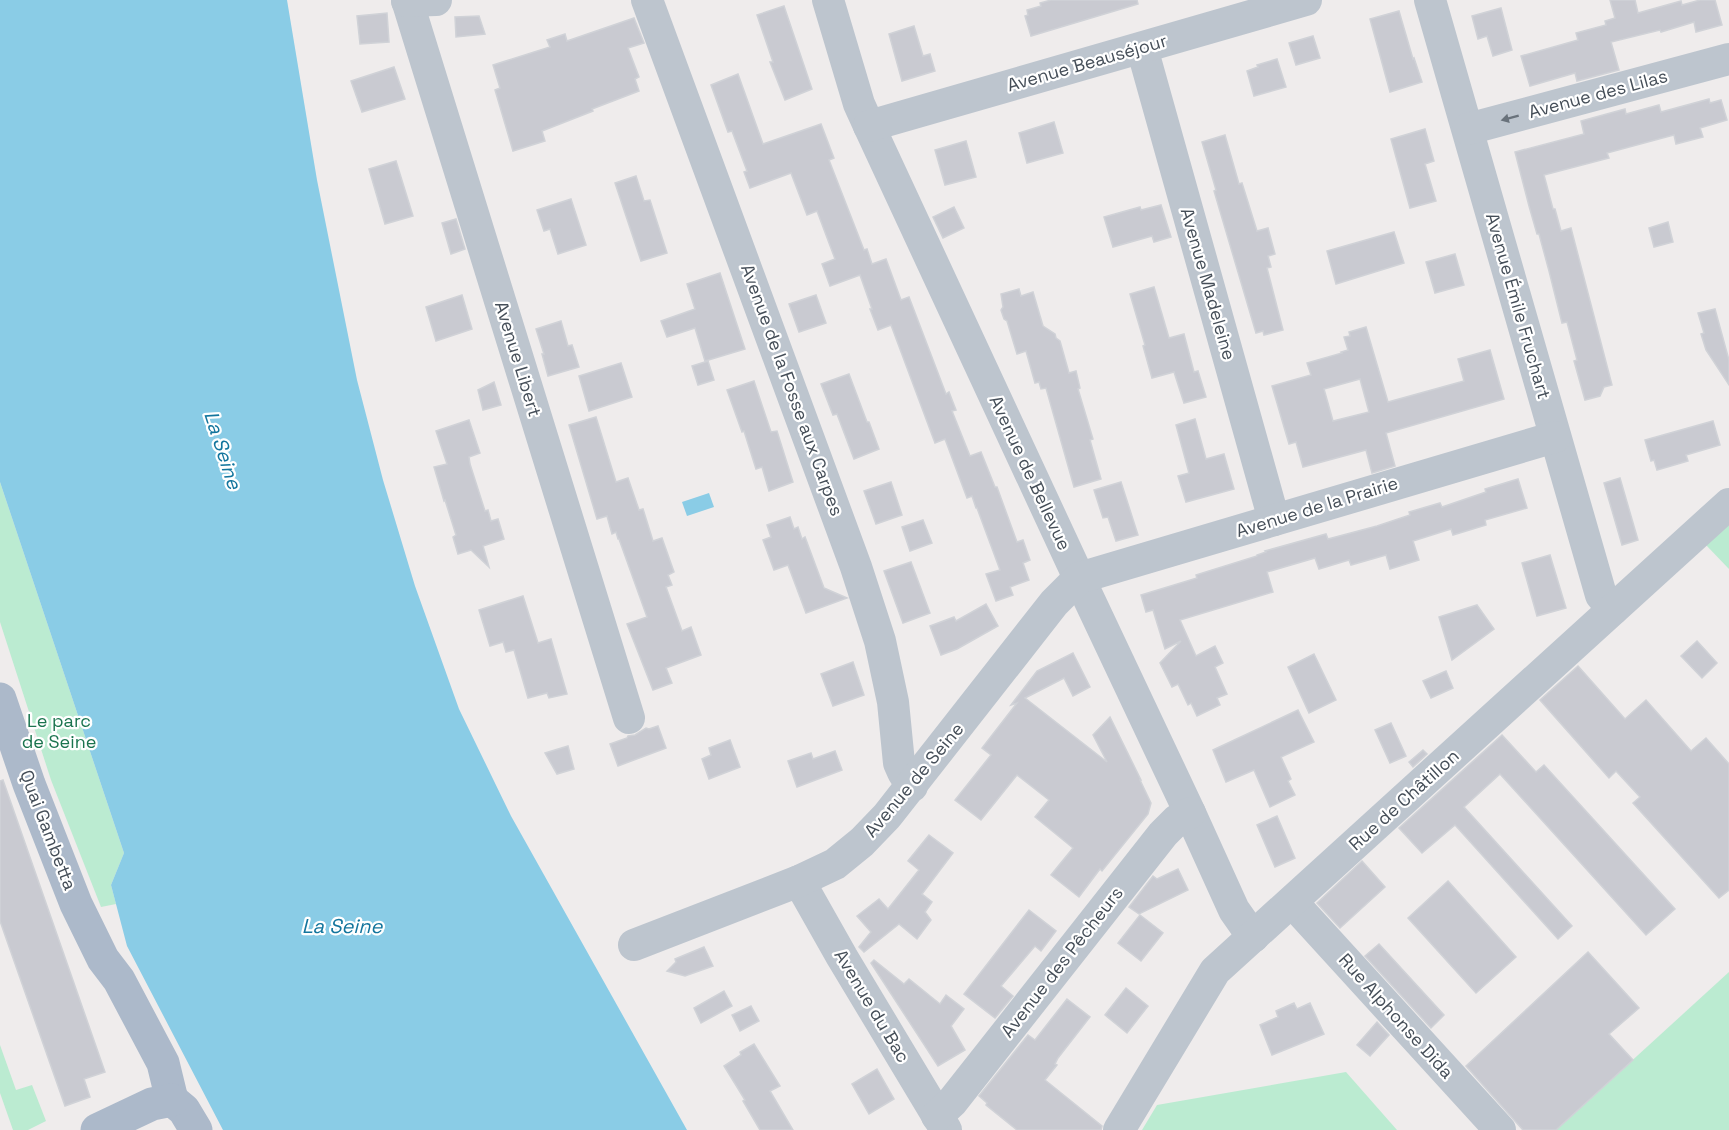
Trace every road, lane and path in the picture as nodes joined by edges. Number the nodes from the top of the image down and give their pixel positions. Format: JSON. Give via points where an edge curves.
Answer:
{"nodes":[{"id":1,"x":416,"y":0,"type":"edge"},
{"id":2,"x":647,"y":0,"type":"edge"},
{"id":3,"x":828,"y":0,"type":"edge"},
{"id":4,"x":1306,"y":0,"type":"edge"},
{"id":5,"x":1430,"y":0,"type":"edge"},
{"id":6,"x":1142,"y":48,"type":"junction"},
{"id":7,"x":1729,"y":59,"type":"edge"},
{"id":8,"x":869,"y":126,"type":"junction"},
{"id":9,"x":1468,"y":129,"type":"junction"},
{"id":10,"x":1555,"y":437,"type":"junction"},
{"id":11,"x":1729,"y":504,"type":"edge"},
{"id":12,"x":1274,"y":520,"type":"junction"},
{"id":13,"x":1078,"y":578,"type":"junction"},
{"id":14,"x":1613,"y":609,"type":"junction"},
{"id":15,"x":0,"y":699,"type":"edge"},
{"id":16,"x":629,"y":718,"type":"dead end"},
{"id":17,"x":912,"y":786,"type":"junction"},
{"id":18,"x":1190,"y":813,"type":"junction"},
{"id":19,"x":799,"y":881,"type":"junction"},
{"id":20,"x":1292,"y":902,"type":"junction"},
{"id":21,"x":1253,"y":937,"type":"junction"},
{"id":22,"x":634,"y":945,"type":"dead end"},
{"id":23,"x":162,"y":1102,"type":"junction"},
{"id":24,"x":941,"y":1123,"type":"edge"},
{"id":25,"x":97,"y":1130,"type":"edge"},
{"id":26,"x":196,"y":1130,"type":"edge"},
{"id":27,"x":1119,"y":1130,"type":"edge"},
{"id":28,"x":1500,"y":1130,"type":"edge"}],
"edges":[{"from":1,"to":16,"type":"street","name":"Avenue Libert"},
{"from":2,"to":17,"type":"street","name":"Avenue de la Fosse aux Carpes","via":[[856,567],[880,641],[900,763]]},
{"from":3,"to":8,"type":"street","name":"Avenue de Bellevue"},
{"from":4,"to":6,"type":"street","name":"Avenue Beauséjour"},
{"from":5,"to":9,"type":"street","name":"Avenue Émile Fruchart"},
{"from":6,"to":8,"type":"street","name":"Avenue Beauséjour"},
{"from":6,"to":12,"type":"street","name":"Avenue Madeleine"},
{"from":7,"to":9,"type":"street","name":"Avenue des Lilas","one_way":true},
{"from":8,"to":13,"type":"street","name":"Avenue de Bellevue"},
{"from":9,"to":10,"type":"street","name":"Avenue Émile Fruchart"},
{"from":10,"to":12,"type":"street","name":"Avenue de la Prairie"},
{"from":10,"to":14,"type":"street","name":"Avenue Émile Fruchart","via":[[1601,595]]},
{"from":11,"to":14,"type":"street","name":"Rue de Châtillon"},
{"from":12,"to":13,"type":"street","name":"Avenue de la Prairie"},
{"from":13,"to":17,"type":"street","name":"Avenue de Seine","via":[[1054,603]]},
{"from":13,"to":18,"type":"street","name":"Avenue de Bellevue"},
{"from":14,"to":20,"type":"street","name":"Rue de Châtillon"},
{"from":15,"to":23,"type":"main road","name":"Quai Gambetta","via":[[76,904],[163,1063]]},
{"from":17,"to":19,"type":"street","name":"Avenue de Seine","via":[[887,816],[835,864]]},
{"from":18,"to":21,"type":"street","name":"Avenue de Bellevue","via":[[1234,910]]},
{"from":18,"to":24,"type":"street","name":"Avenue des Pêcheurs","via":[[1163,834],[952,1102]]},
{"from":19,"to":22,"type":"street","name":"Avenue de Seine"},
{"from":19,"to":24,"type":"street","name":"Avenue du Bac"},
{"from":20,"to":21,"type":"street","name":"Rue de Châtillon"},
{"from":20,"to":28,"type":"street","name":"Rue Alphonse Dida"},
{"from":21,"to":27,"type":"street","name":"Rue de Châtillon","via":[[1215,971]]},
{"from":23,"to":25,"type":"main road"},
{"from":23,"to":26,"type":"main road","via":[[183,1110]]}]}
